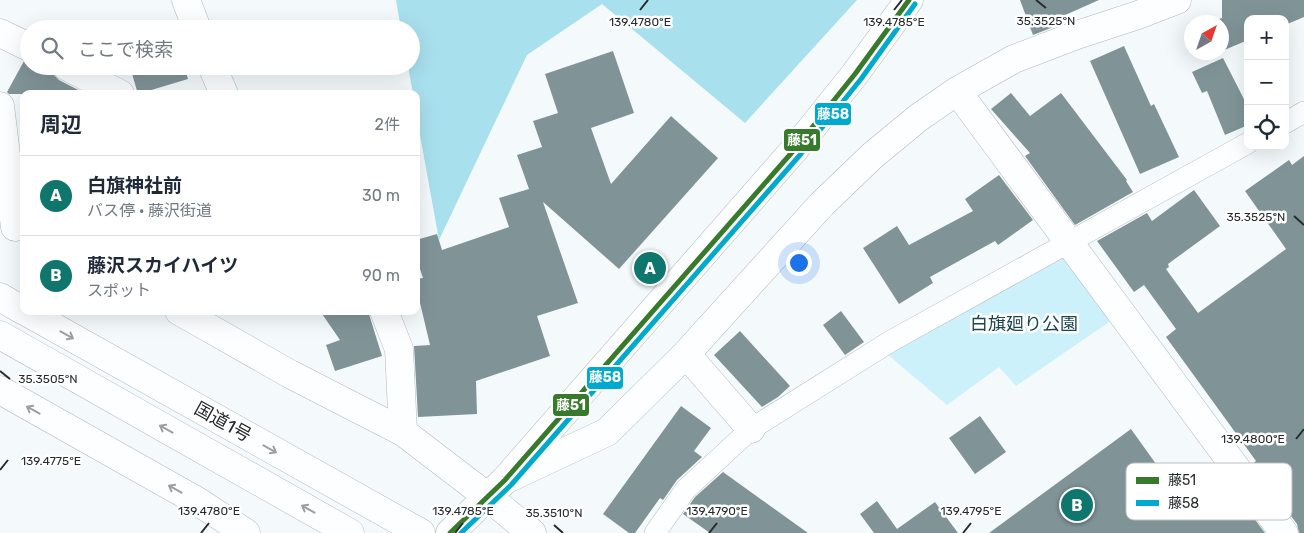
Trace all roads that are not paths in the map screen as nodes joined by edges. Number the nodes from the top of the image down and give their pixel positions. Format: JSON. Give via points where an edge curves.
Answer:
{"nodes":[{"id":1,"x":186,"y":0,"type":"edge"},
{"id":2,"x":909,"y":0,"type":"edge"},
{"id":3,"x":1177,"y":0,"type":"edge"},
{"id":4,"x":194,"y":20,"type":"edge"},
{"id":5,"x":0,"y":33,"type":"edge"},
{"id":6,"x":20,"y":43,"type":"edge"},
{"id":7,"x":83,"y":75,"type":"edge"},
{"id":8,"x":216,"y":75,"type":"edge"},
{"id":9,"x":112,"y":90,"type":"edge"},
{"id":10,"x":222,"y":90,"type":"edge"},
{"id":11,"x":957,"y":90,"type":"junction"},
{"id":12,"x":0,"y":106,"type":"edge"},
{"id":13,"x":1304,"y":112,"type":"edge"},
{"id":14,"x":1289,"y":121,"type":"edge"},
{"id":15,"x":1244,"y":145,"type":"edge"},
{"id":16,"x":13,"y":225,"type":"edge"},
{"id":17,"x":1068,"y":242,"type":"junction"},
{"id":18,"x":0,"y":297,"type":"edge"},
{"id":19,"x":20,"y":309,"type":"edge"},
{"id":20,"x":31,"y":315,"type":"edge"},
{"id":21,"x":186,"y":315,"type":"edge"},
{"id":22,"x":386,"y":315,"type":"edge"},
{"id":23,"x":0,"y":336,"type":"edge"},
{"id":24,"x":686,"y":354,"type":"junction"},
{"id":25,"x":0,"y":390,"type":"edge"},
{"id":26,"x":751,"y":429,"type":"junction"},
{"id":27,"x":403,"y":432,"type":"junction"},
{"id":28,"x":1232,"y":463,"type":"edge"},
{"id":29,"x":497,"y":488,"type":"junction"},
{"id":30,"x":1274,"y":520,"type":"edge"},
{"id":31,"x":412,"y":528,"type":"edge"},
{"id":32,"x":246,"y":533,"type":"edge"},
{"id":33,"x":350,"y":533,"type":"edge"},
{"id":34,"x":450,"y":533,"type":"edge"},
{"id":35,"x":532,"y":533,"type":"edge"},
{"id":36,"x":655,"y":533,"type":"edge"},
{"id":37,"x":1284,"y":533,"type":"edge"}],
"edges":[{"from":1,"to":4,"type":"main road"},
{"from":2,"to":29,"type":"main road","via":[[794,150]]},
{"from":3,"to":11,"type":"main road","via":[[1014,59]]},
{"from":5,"to":6,"type":"main road"},
{"from":7,"to":9,"type":"main road"},
{"from":8,"to":10,"type":"main road"},
{"from":11,"to":17,"type":"main road"},
{"from":11,"to":24,"type":"main road","via":[[872,156],[816,211]]},
{"from":12,"to":16,"type":"main road"},
{"from":13,"to":14,"type":"street"},
{"from":15,"to":17,"type":"street"},
{"from":17,"to":26,"type":"street","via":[[891,341]]},
{"from":17,"to":28,"type":"main road"},
{"from":18,"to":19,"type":"main road","name":"国道1号"},
{"from":20,"to":31,"type":"main road","name":"国道1号","one_way":true},
{"from":21,"to":27,"type":"main road","via":[[290,374]]},
{"from":22,"to":27,"type":"main road","via":[[399,349]]},
{"from":33,"to":23,"type":"main road","name":"国道1号","one_way":true},
{"from":24,"to":26,"type":"main road"},
{"from":24,"to":29,"type":"main road","via":[[607,432]]},
{"from":32,"to":25,"type":"main road","one_way":true,"via":[[197,501]]},
{"from":26,"to":36,"type":"street","via":[[686,489]]},
{"from":27,"to":29,"type":"main road"},
{"from":29,"to":34,"type":"main road"},
{"from":29,"to":35,"type":"main road"},
{"from":30,"to":37,"type":"main road"}]}
